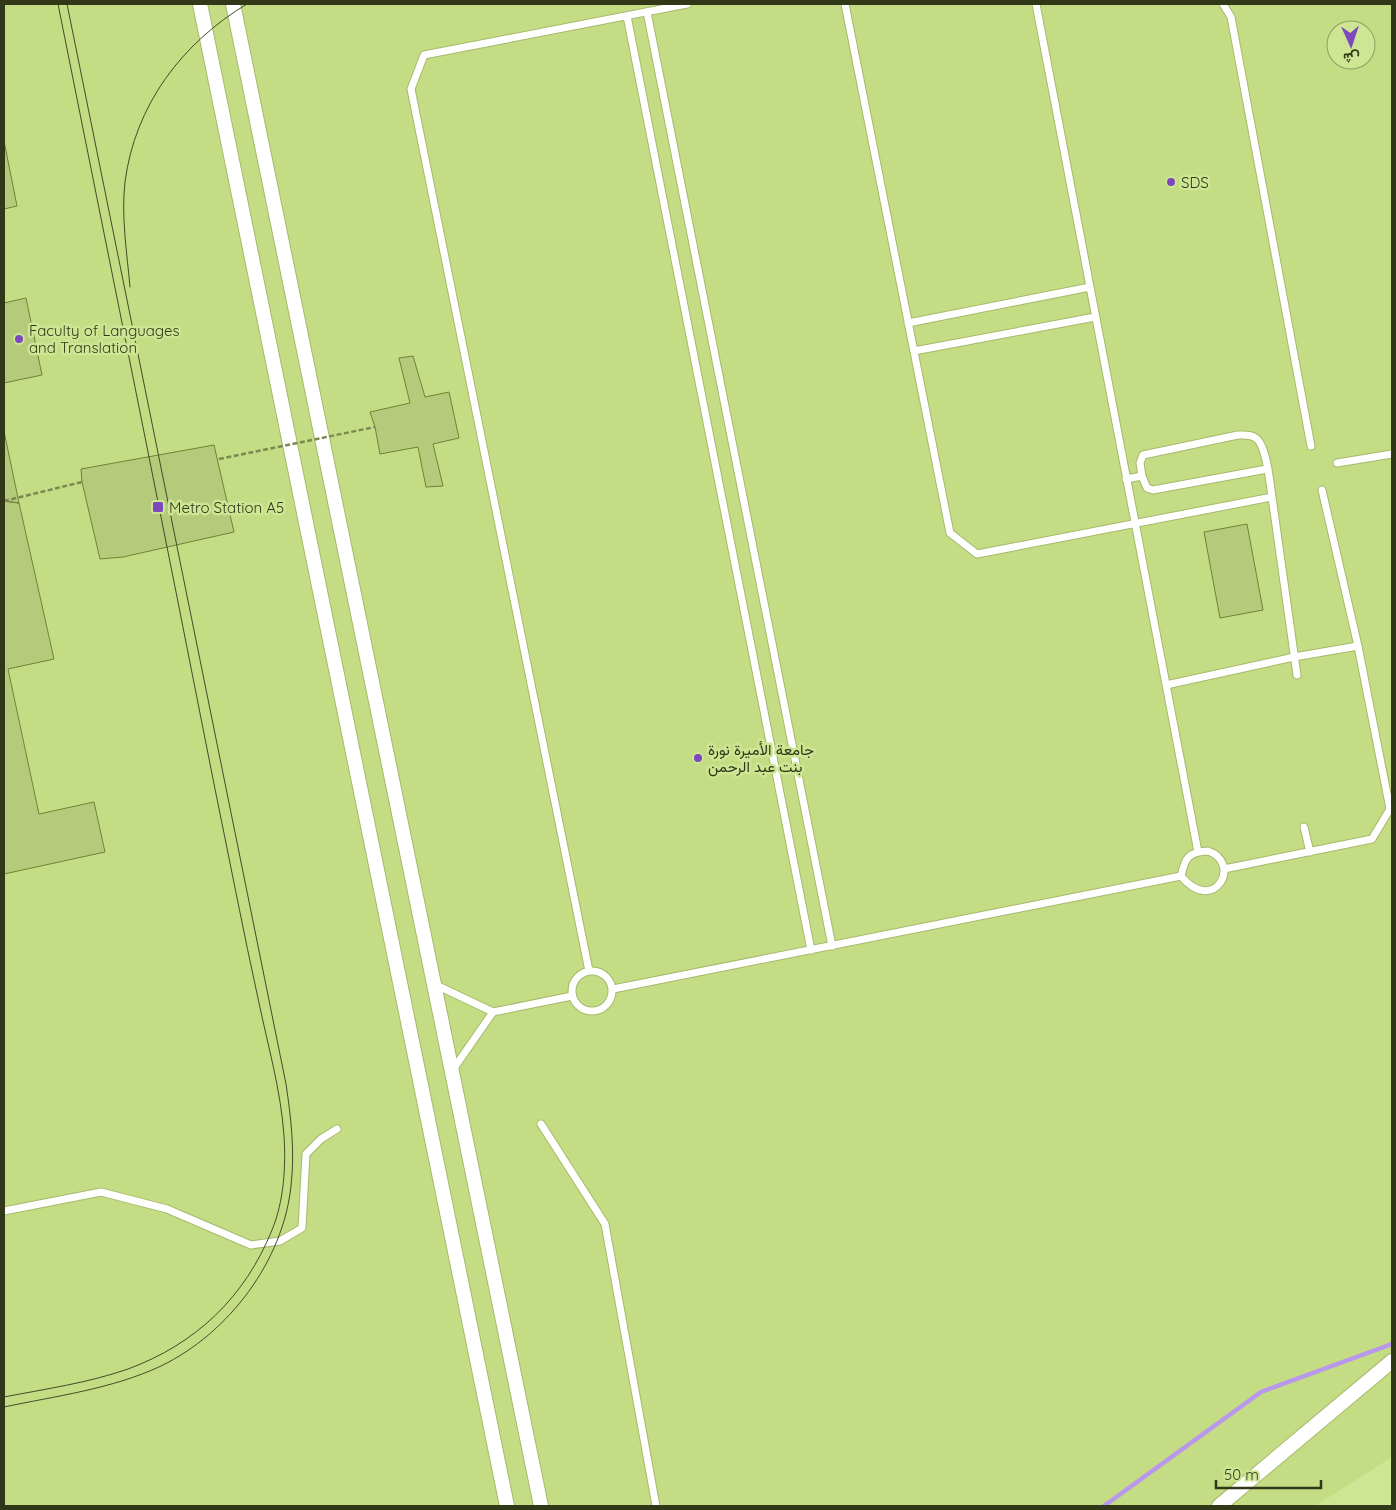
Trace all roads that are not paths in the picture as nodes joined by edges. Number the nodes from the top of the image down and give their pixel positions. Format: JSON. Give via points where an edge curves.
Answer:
{"nodes":[{"id":1,"x":200,"y":4,"type":"edge"},
{"id":2,"x":233,"y":4,"type":"edge"},
{"id":3,"x":687,"y":4,"type":"edge"},
{"id":4,"x":845,"y":4,"type":"edge"},
{"id":5,"x":1036,"y":4,"type":"edge"},
{"id":6,"x":1223,"y":4,"type":"edge"},
{"id":7,"x":647,"y":12,"type":"junction"},
{"id":8,"x":627,"y":16,"type":"junction"},
{"id":9,"x":1090,"y":287,"type":"junction"},
{"id":10,"x":1095,"y":317,"type":"junction"},
{"id":11,"x":908,"y":323,"type":"junction"},
{"id":12,"x":914,"y":351,"type":"junction"},
{"id":13,"x":1310,"y":446,"type":"dead end"},
{"id":14,"x":1392,"y":454,"type":"edge"},
{"id":15,"x":1337,"y":463,"type":"dead end"},
{"id":16,"x":1267,"y":469,"type":"junction"},
{"id":17,"x":1142,"y":476,"type":"junction"},
{"id":18,"x":1126,"y":479,"type":"junction"},
{"id":19,"x":1322,"y":490,"type":"dead end"},
{"id":20,"x":1272,"y":497,"type":"junction"},
{"id":21,"x":1135,"y":524,"type":"junction"},
{"id":22,"x":1358,"y":646,"type":"junction"},
{"id":23,"x":1294,"y":657,"type":"junction"},
{"id":24,"x":1297,"y":675,"type":"dead end"},
{"id":25,"x":1166,"y":685,"type":"junction"},
{"id":26,"x":1304,"y":827,"type":"dead end"},
{"id":27,"x":1198,"y":852,"type":"junction"},
{"id":28,"x":1310,"y":852,"type":"junction"},
{"id":29,"x":1224,"y":870,"type":"junction"},
{"id":30,"x":1181,"y":876,"type":"junction"},
{"id":31,"x":832,"y":946,"type":"junction"},
{"id":32,"x":811,"y":950,"type":"junction"},
{"id":33,"x":589,"y":971,"type":"junction"},
{"id":34,"x":434,"y":984,"type":"junction"},
{"id":35,"x":613,"y":990,"type":"junction"},
{"id":36,"x":572,"y":996,"type":"junction"},
{"id":37,"x":493,"y":1012,"type":"junction"},
{"id":38,"x":452,"y":1072,"type":"junction"},
{"id":39,"x":541,"y":1124,"type":"dead end"},
{"id":40,"x":337,"y":1129,"type":"dead end"},
{"id":41,"x":4,"y":1211,"type":"edge"},
{"id":42,"x":1392,"y":1361,"type":"edge"},
{"id":43,"x":507,"y":1506,"type":"edge"},
{"id":44,"x":541,"y":1506,"type":"edge"},
{"id":45,"x":656,"y":1506,"type":"edge"},
{"id":46,"x":1219,"y":1506,"type":"edge"}],
"edges":[{"from":1,"to":43,"type":"street"},
{"from":2,"to":34,"type":"street"},
{"from":3,"to":7,"type":"lane"},
{"from":4,"to":11,"type":"lane"},
{"from":5,"to":9,"type":"lane"},
{"from":6,"to":13,"type":"lane","via":[[1230,17]]},
{"from":7,"to":8,"type":"lane"},
{"from":7,"to":31,"type":"lane"},
{"from":8,"to":32,"type":"lane"},
{"from":8,"to":33,"type":"lane","via":[[424,55],[411,89]]},
{"from":9,"to":10,"type":"lane"},
{"from":9,"to":11,"type":"lane"},
{"from":10,"to":12,"type":"lane"},
{"from":10,"to":18,"type":"lane"},
{"from":11,"to":12,"type":"lane"},
{"from":12,"to":21,"type":"lane","via":[[950,533],[970,549],[977,554]]},
{"from":14,"to":15,"type":"lane"},
{"from":16,"to":17,"type":"lane","via":[[1153,490],[1147,488]]},
{"from":16,"to":17,"type":"lane","via":[[1263,447],[1258,440],[1250,435],[1238,435],[1143,455],[1140,464]]},
{"from":16,"to":20,"type":"lane"},
{"from":17,"to":18,"type":"lane"},
{"from":18,"to":21,"type":"lane"},
{"from":19,"to":22,"type":"lane"},
{"from":20,"to":21,"type":"lane"},
{"from":20,"to":23,"type":"lane"},
{"from":21,"to":25,"type":"lane"},
{"from":22,"to":23,"type":"lane"},
{"from":22,"to":28,"type":"lane","via":[[1390,809],[1372,839]]},
{"from":23,"to":24,"type":"lane"},
{"from":23,"to":25,"type":"lane"},
{"from":25,"to":27,"type":"lane"},
{"from":26,"to":28,"type":"lane"},
{"from":27,"to":29,"type":"lane","via":[[1214,853],[1223,863]]},
{"from":27,"to":30,"type":"lane","via":[[1184,862]]},
{"from":28,"to":29,"type":"lane"},
{"from":29,"to":30,"type":"lane","via":[[1221,882],[1210,890],[1197,890]]},
{"from":30,"to":31,"type":"lane"},
{"from":31,"to":32,"type":"lane"},
{"from":32,"to":35,"type":"lane"},
{"from":33,"to":35,"type":"lane","via":[[602,973]]},
{"from":33,"to":36,"type":"lane","via":[[577,977]]},
{"from":34,"to":37,"type":"lane"},
{"from":34,"to":38,"type":"street"},
{"from":35,"to":36,"type":"lane","via":[[610,1002],[599,1010],[580,1007]]},
{"from":36,"to":37,"type":"lane"},
{"from":37,"to":38,"type":"lane"},
{"from":38,"to":44,"type":"street"},
{"from":39,"to":45,"type":"lane","via":[[605,1224]]},
{"from":40,"to":41,"type":"lane","via":[[306,1154],[302,1228],[280,1241],[251,1245],[168,1209],[101,1192]]},
{"from":42,"to":46,"type":"street"}]}
